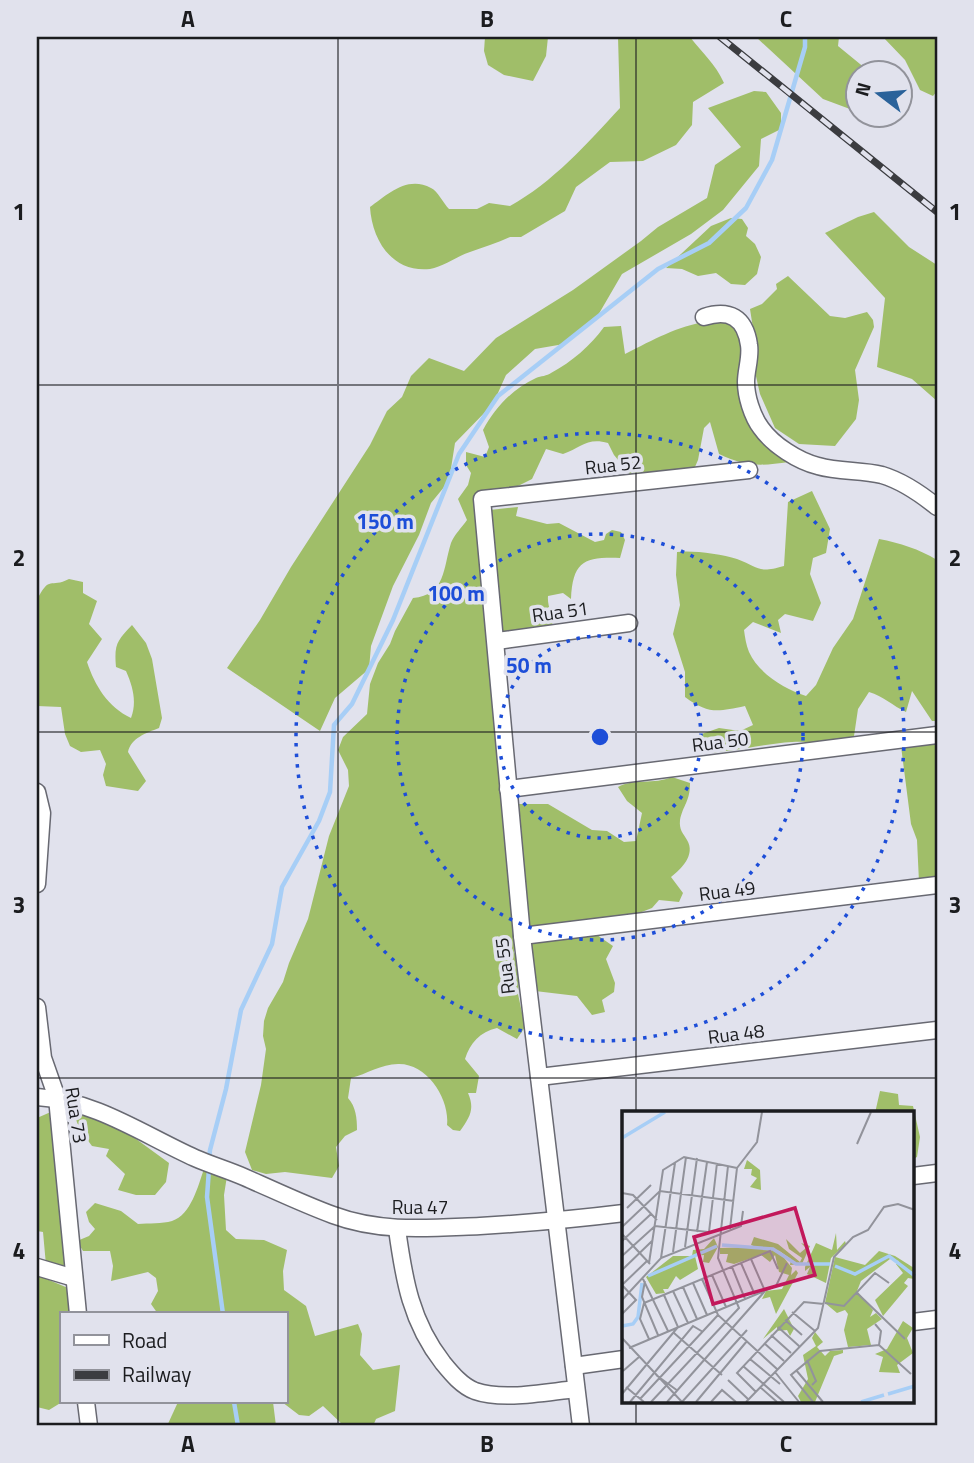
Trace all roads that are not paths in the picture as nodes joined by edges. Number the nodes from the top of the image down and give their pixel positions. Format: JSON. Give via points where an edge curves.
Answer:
{"nodes":[{"id":1,"x":704,"y":317,"type":"dead end"},
{"id":2,"x":749,"y":470,"type":"dead end"},
{"id":3,"x":482,"y":499,"type":"joint"},
{"id":4,"x":937,"y":507,"type":"edge"},
{"id":5,"x":629,"y":623,"type":"dead end"},
{"id":6,"x":497,"y":641,"type":"junction"},
{"id":7,"x":937,"y":735,"type":"edge"},
{"id":8,"x":508,"y":789,"type":"junction"},
{"id":9,"x":37,"y":792,"type":"edge"},
{"id":10,"x":37,"y":884,"type":"edge"},
{"id":11,"x":937,"y":885,"type":"edge"},
{"id":12,"x":522,"y":936,"type":"junction"},
{"id":13,"x":37,"y":1007,"type":"edge"},
{"id":14,"x":937,"y":1030,"type":"edge"},
{"id":15,"x":539,"y":1077,"type":"junction"},
{"id":16,"x":37,"y":1097,"type":"edge"},
{"id":17,"x":57,"y":1098,"type":"junction"},
{"id":18,"x":937,"y":1173,"type":"edge"},
{"id":19,"x":914,"y":1176,"type":"edge"},
{"id":20,"x":622,"y":1213,"type":"edge"},
{"id":21,"x":556,"y":1222,"type":"junction"},
{"id":22,"x":397,"y":1229,"type":"junction"},
{"id":23,"x":37,"y":1267,"type":"edge"},
{"id":24,"x":74,"y":1278,"type":"junction"},
{"id":25,"x":78,"y":1312,"type":"edge"},
{"id":26,"x":937,"y":1319,"type":"edge"},
{"id":27,"x":914,"y":1322,"type":"edge"},
{"id":28,"x":622,"y":1359,"type":"edge"},
{"id":29,"x":574,"y":1366,"type":"junction"},
{"id":30,"x":576,"y":1389,"type":"junction"},
{"id":31,"x":86,"y":1404,"type":"edge"},
{"id":32,"x":89,"y":1426,"type":"edge"},
{"id":33,"x":581,"y":1426,"type":"edge"}],
"edges":[{"from":1,"to":4,"type":"street","via":[[719,312],[733,315],[744,328],[752,410],[773,440],[818,467],[863,471],[900,482]]},
{"from":2,"to":3,"type":"street","name":"Rua 52"},
{"from":3,"to":6,"type":"street","name":"Rua 55"},
{"from":5,"to":6,"type":"street","name":"Rua 51"},
{"from":6,"to":8,"type":"street","name":"Rua 55"},
{"from":7,"to":8,"type":"street","name":"Rua 50"},
{"from":8,"to":12,"type":"street","name":"Rua 55"},
{"from":9,"to":10,"type":"street","via":[[42,813]]},
{"from":11,"to":12,"type":"street","name":"Rua 49"},
{"from":12,"to":15,"type":"street","name":"Rua 55"},
{"from":13,"to":17,"type":"street","name":"Rua 73","via":[[43,1058]]},
{"from":14,"to":15,"type":"street","name":"Rua 48"},
{"from":15,"to":21,"type":"street","name":"Rua 55"},
{"from":16,"to":17,"type":"street","name":"Rua 47"},
{"from":17,"to":22,"type":"street","name":"Rua 47","via":[[110,1115],[196,1158],[334,1215]]},
{"from":17,"to":24,"type":"street","name":"Rua 73"},
{"from":18,"to":19,"type":"street"},
{"from":20,"to":21,"type":"street","name":"Rua 47"},
{"from":21,"to":22,"type":"street","name":"Rua 47"},
{"from":21,"to":29,"type":"street","name":"Rua 55"},
{"from":22,"to":30,"type":"street","via":[[413,1311],[428,1344],[455,1377],[473,1391],[497,1395]]},
{"from":23,"to":24,"type":"street"},
{"from":24,"to":25,"type":"street","name":"Rua 73"},
{"from":26,"to":27,"type":"street"},
{"from":28,"to":29,"type":"street"},
{"from":29,"to":30,"type":"street","name":"Rua 55"},
{"from":30,"to":33,"type":"street","name":"Rua 55"},
{"from":31,"to":32,"type":"street"}]}
